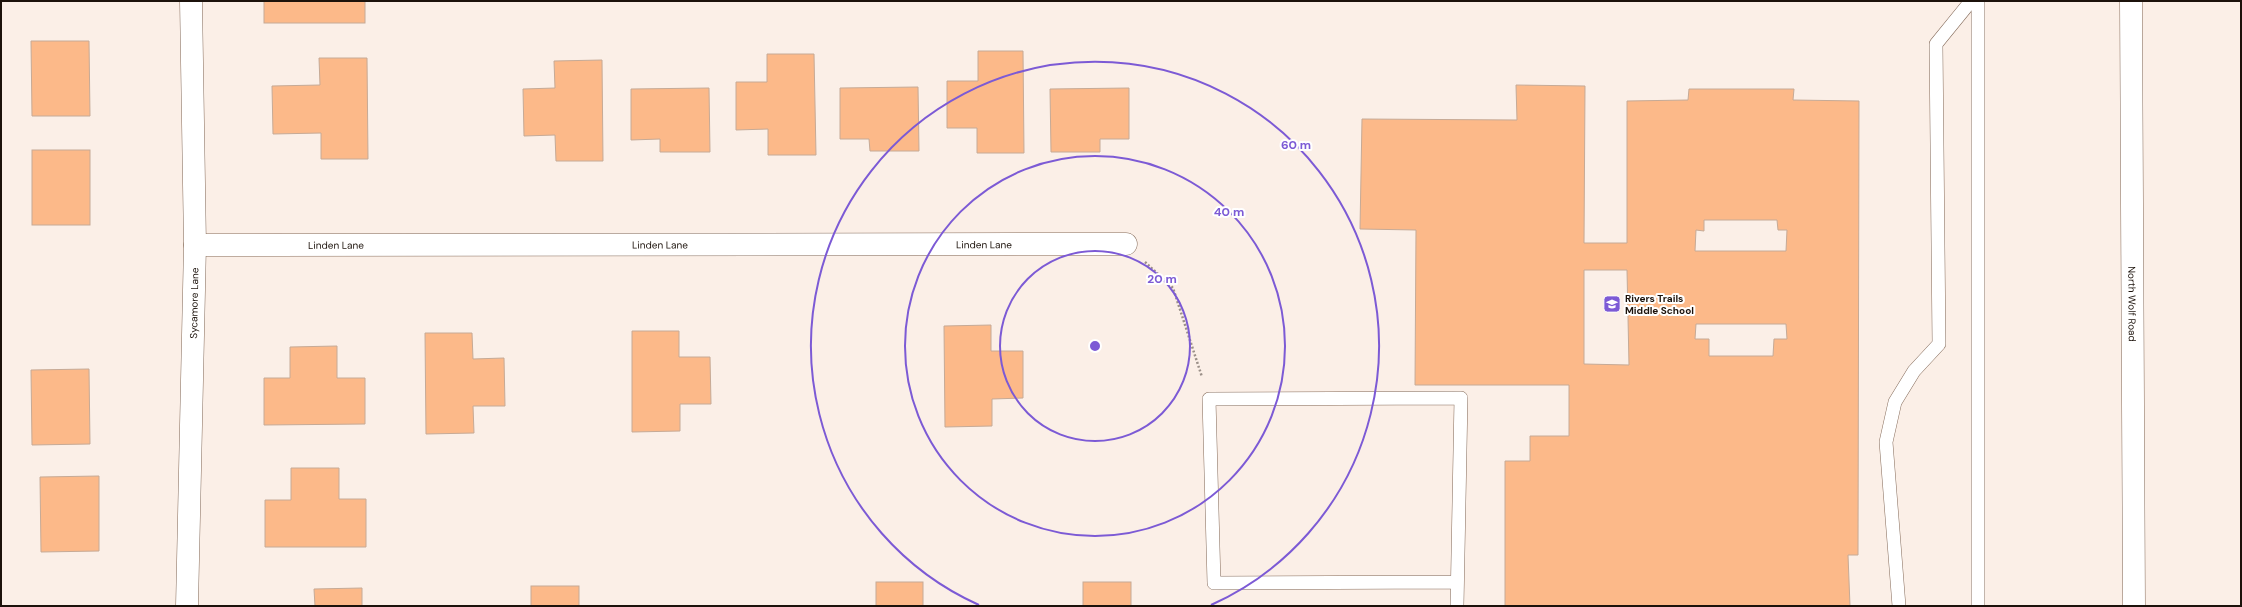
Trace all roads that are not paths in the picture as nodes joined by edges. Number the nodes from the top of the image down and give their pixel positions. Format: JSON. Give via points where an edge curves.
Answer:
{"nodes":[{"id":1,"x":191,"y":1,"type":"edge"},
{"id":2,"x":1971,"y":1,"type":"edge"},
{"id":3,"x":1978,"y":1,"type":"edge"},
{"id":4,"x":2131,"y":1,"type":"edge"},
{"id":5,"x":1126,"y":244,"type":"road end"},
{"id":6,"x":195,"y":246,"type":"junction"},
{"id":7,"x":1457,"y":582,"type":"junction"},
{"id":8,"x":187,"y":606,"type":"edge"},
{"id":9,"x":1457,"y":606,"type":"edge"},
{"id":10,"x":1899,"y":606,"type":"edge"},
{"id":11,"x":1978,"y":606,"type":"edge"},
{"id":12,"x":2134,"y":606,"type":"edge"}],
"edges":[{"from":1,"to":6,"type":"street","name":"Sycamore Lane"},
{"from":2,"to":10,"type":"lane","via":[[1936,44],[1939,344],[1914,371],[1894,402],[1886,442]]},
{"from":3,"to":11,"type":"lane"},
{"from":4,"to":12,"type":"street","name":"North Wolf Road"},
{"from":5,"to":6,"type":"street","name":"Linden Lane"},
{"from":6,"to":8,"type":"street","name":"Sycamore Lane"},
{"from":7,"to":7,"type":"lane","via":[[1461,398],[1209,399],[1214,584]]},
{"from":7,"to":9,"type":"lane"}]}
